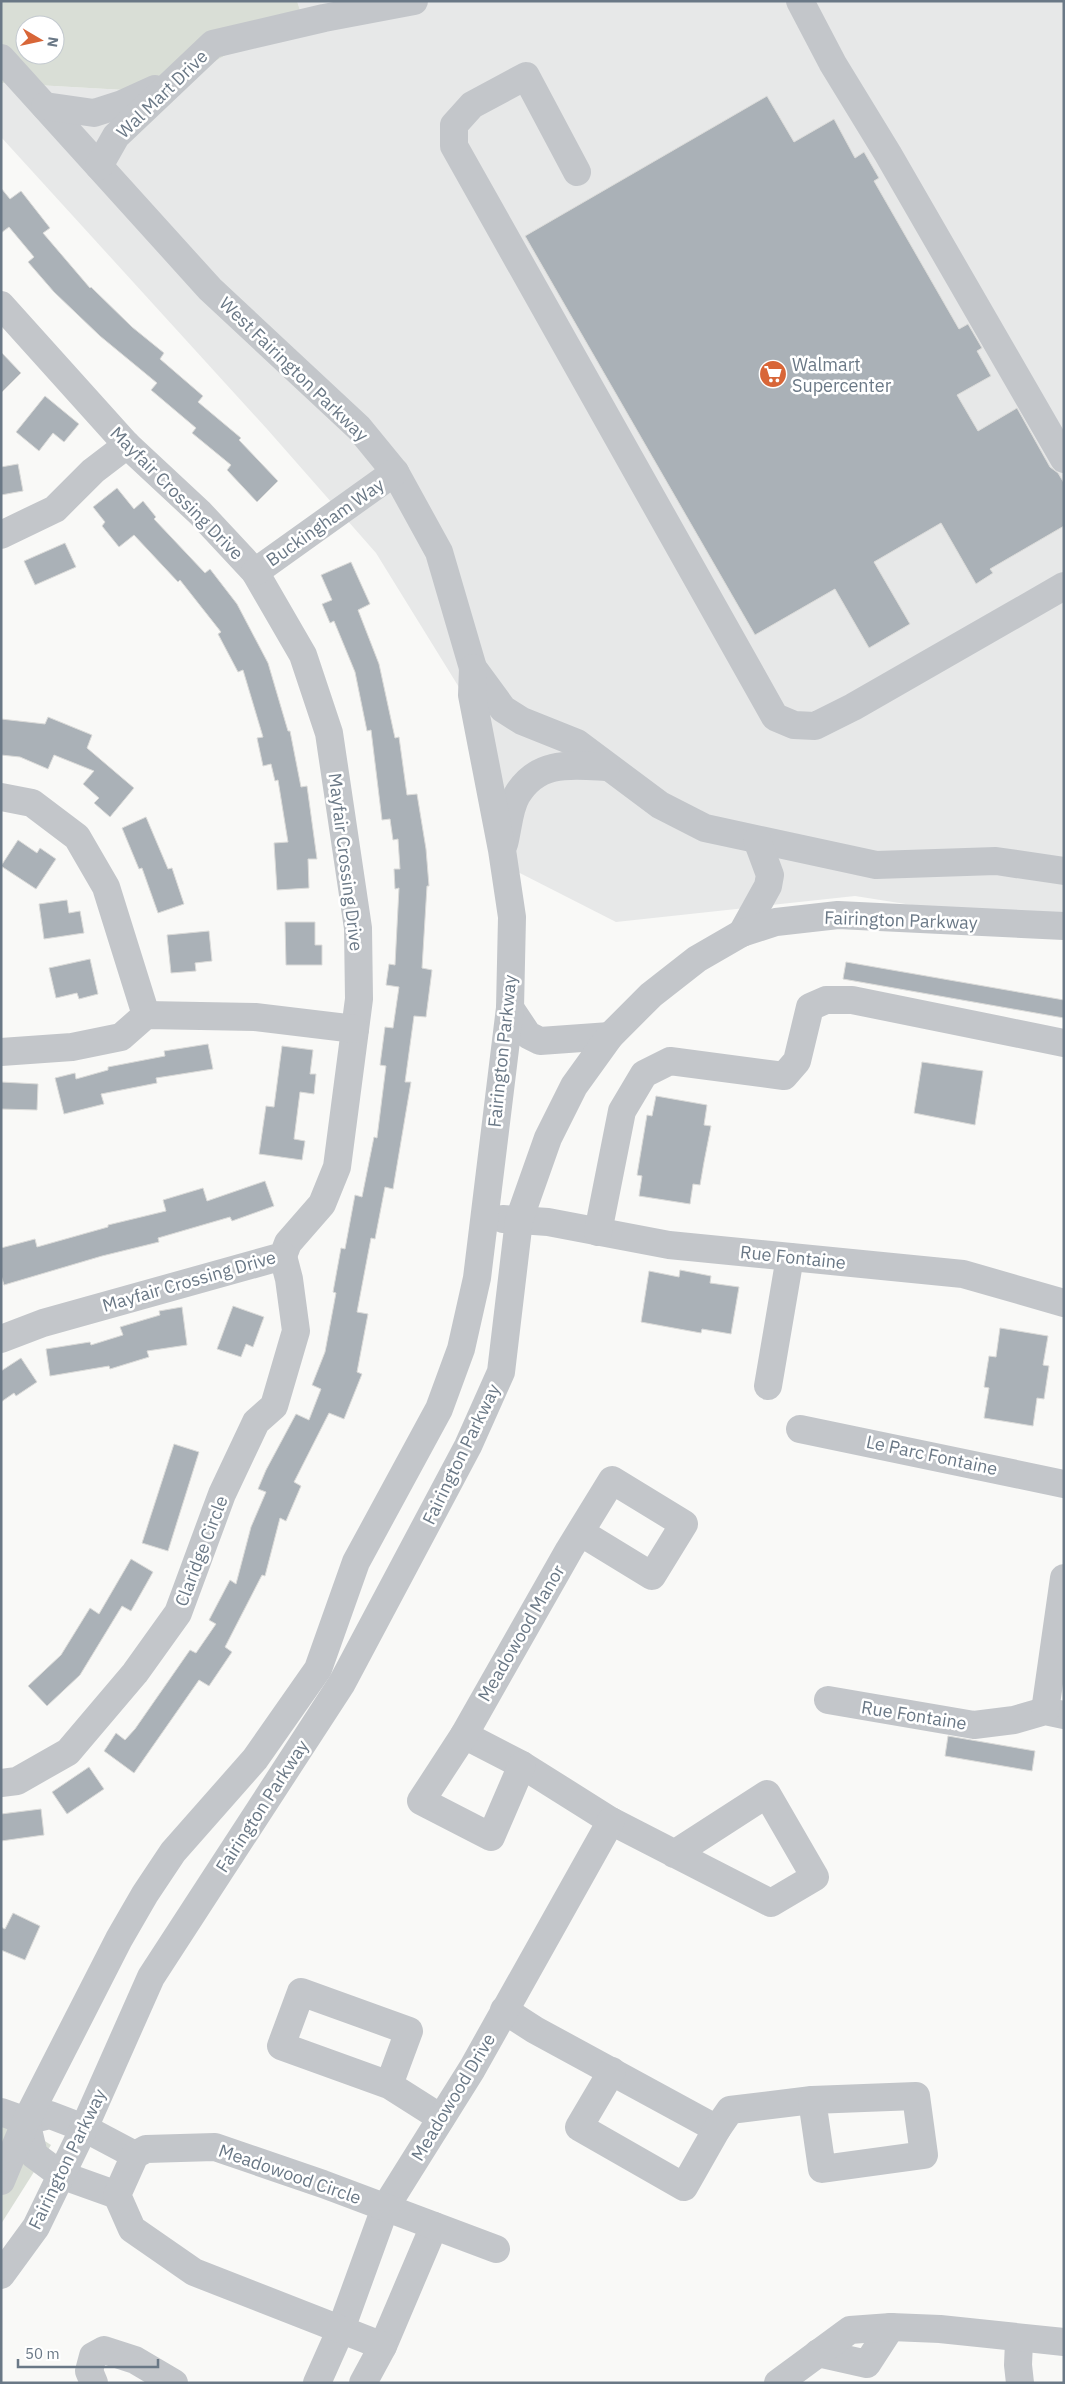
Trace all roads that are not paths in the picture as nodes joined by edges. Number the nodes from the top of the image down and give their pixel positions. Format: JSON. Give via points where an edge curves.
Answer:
{"nodes":[{"id":1,"x":414,"y":1,"type":"edge"},
{"id":2,"x":800,"y":1,"type":"edge"},
{"id":3,"x":1,"y":58,"type":"edge"},
{"id":4,"x":174,"y":80,"type":"junction"},
{"id":5,"x":45,"y":106,"type":"junction"},
{"id":6,"x":99,"y":166,"type":"junction"},
{"id":7,"x":577,"y":172,"type":"dead end"},
{"id":8,"x":1,"y":305,"type":"edge"},
{"id":9,"x":127,"y":446,"type":"junction"},
{"id":10,"x":1064,"y":459,"type":"edge"},
{"id":11,"x":395,"y":472,"type":"junction"},
{"id":12,"x":1,"y":535,"type":"edge"},
{"id":13,"x":255,"y":572,"type":"junction"},
{"id":14,"x":1064,"y":586,"type":"edge"},
{"id":15,"x":473,"y":668,"type":"junction"},
{"id":16,"x":606,"y":767,"type":"junction"},
{"id":17,"x":1,"y":797,"type":"edge"},
{"id":18,"x":757,"y":840,"type":"junction"},
{"id":19,"x":502,"y":850,"type":"junction"},
{"id":20,"x":1064,"y":870,"type":"edge"},
{"id":21,"x":1064,"y":926,"type":"edge"},
{"id":22,"x":742,"y":933,"type":"junction"},
{"id":23,"x":510,"y":1008,"type":"junction"},
{"id":24,"x":146,"y":1016,"type":"junction"},
{"id":25,"x":355,"y":1029,"type":"junction"},
{"id":26,"x":610,"y":1036,"type":"junction"},
{"id":27,"x":1064,"y":1043,"type":"edge"},
{"id":28,"x":1,"y":1052,"type":"edge"},
{"id":29,"x":484,"y":1218,"type":"junction"},
{"id":30,"x":519,"y":1220,"type":"junction"},
{"id":31,"x":598,"y":1232,"type":"junction"},
{"id":32,"x":282,"y":1256,"type":"junction"},
{"id":33,"x":790,"y":1257,"type":"junction"},
{"id":34,"x":1064,"y":1303,"type":"edge"},
{"id":35,"x":1,"y":1339,"type":"edge"},
{"id":36,"x":768,"y":1386,"type":"dead end"},
{"id":37,"x":800,"y":1429,"type":"dead end"},
{"id":38,"x":1064,"y":1484,"type":"edge"},
{"id":39,"x":580,"y":1532,"type":"dead end"},
{"id":40,"x":1064,"y":1578,"type":"edge"},
{"id":41,"x":828,"y":1700,"type":"dead end"},
{"id":42,"x":1054,"y":1713,"type":"edge"},
{"id":43,"x":464,"y":1734,"type":"junction"},
{"id":44,"x":522,"y":1765,"type":"junction"},
{"id":45,"x":1,"y":1783,"type":"edge"},
{"id":46,"x":611,"y":1821,"type":"junction"},
{"id":47,"x":674,"y":1854,"type":"junction"},
{"id":48,"x":504,"y":2010,"type":"junction"},
{"id":49,"x":612,"y":2071,"type":"junction"},
{"id":50,"x":389,"y":2085,"type":"junction"},
{"id":51,"x":812,"y":2100,"type":"dead end"},
{"id":52,"x":14,"y":2117,"type":"edge"},
{"id":53,"x":441,"y":2118,"type":"junction"},
{"id":54,"x":84,"y":2128,"type":"junction"},
{"id":55,"x":717,"y":2129,"type":"junction"},
{"id":56,"x":136,"y":2155,"type":"junction"},
{"id":57,"x":61,"y":2175,"type":"junction"},
{"id":58,"x":1,"y":2181,"type":"edge"},
{"id":59,"x":117,"y":2195,"type":"junction"},
{"id":60,"x":385,"y":2208,"type":"junction"},
{"id":61,"x":434,"y":2226,"type":"junction"},
{"id":62,"x":496,"y":2249,"type":"dead end"},
{"id":63,"x":1,"y":2275,"type":"edge"},
{"id":64,"x":891,"y":2327,"type":"junction"},
{"id":65,"x":342,"y":2329,"type":"junction"},
{"id":66,"x":1011,"y":2338,"type":"junction"},
{"id":67,"x":1064,"y":2342,"type":"edge"},
{"id":68,"x":383,"y":2346,"type":"junction"},
{"id":69,"x":818,"y":2353,"type":"junction"},
{"id":70,"x":1064,"y":2358,"type":"edge"},
{"id":71,"x":167,"y":2381,"type":"edge"},
{"id":72,"x":94,"y":2383,"type":"edge"},
{"id":73,"x":317,"y":2383,"type":"edge"},
{"id":74,"x":363,"y":2383,"type":"edge"},
{"id":75,"x":778,"y":2383,"type":"edge"},
{"id":76,"x":1020,"y":2383,"type":"edge"}],
"edges":[{"from":1,"to":4,"type":"street","name":"Wal Mart Drive","via":[[213,44]]},
{"from":2,"to":10,"type":"street","via":[[833,64]]},
{"from":3,"to":5,"type":"street","name":"West Fairington Parkway"},
{"from":4,"to":5,"type":"street","via":[[94,113]]},
{"from":4,"to":6,"type":"street","name":"Wal Mart Drive","via":[[116,136]]},
{"from":5,"to":6,"type":"street","name":"West Fairington Parkway"},
{"from":6,"to":11,"type":"street","name":"West Fairington Parkway","via":[[210,289],[360,428]]},
{"from":7,"to":14,"type":"street","via":[[526,76],[472,105],[454,125],[454,146],[775,717],[794,725],[814,726],[854,707]]},
{"from":8,"to":9,"type":"street","name":"Mayfair Crossing Drive"},
{"from":9,"to":12,"type":"street","via":[[93,471],[54,509]]},
{"from":9,"to":13,"type":"street","name":"Mayfair Crossing Drive","via":[[200,513]]},
{"from":11,"to":13,"type":"street","name":"Buckingham Way"},
{"from":11,"to":15,"type":"street","name":"West Fairington Parkway","via":[[439,552]]},
{"from":13,"to":25,"type":"street","name":"Mayfair Crossing Drive","via":[[303,655],[329,733],[358,928],[359,999]]},
{"from":15,"to":16,"type":"street","name":"West Fairington Parkway","via":[[503,709],[522,721],[576,743]]},
{"from":15,"to":19,"type":"street","name":"Fairington Parkway","via":[[472,695]]},
{"from":16,"to":18,"type":"street","name":"West Fairington Parkway","via":[[660,805],[705,828]]},
{"from":16,"to":19,"type":"street","via":[[551,766],[533,777],[516,796]]},
{"from":17,"to":24,"type":"street","via":[[32,802],[77,837],[106,887]]},
{"from":18,"to":20,"type":"street","via":[[876,865],[996,861]]},
{"from":18,"to":22,"type":"street","via":[[770,874],[768,886]]},
{"from":19,"to":23,"type":"street","name":"Fairington Parkway","via":[[512,917]]},
{"from":21,"to":22,"type":"street","name":"Fairington Parkway","via":[[838,915],[776,922]]},
{"from":22,"to":26,"type":"street","name":"Fairington Parkway","via":[[696,959]]},
{"from":23,"to":26,"type":"street","via":[[528,1035],[540,1041]]},
{"from":23,"to":29,"type":"street","name":"Fairington Parkway"},
{"from":24,"to":25,"type":"street","via":[[255,1018]]},
{"from":24,"to":28,"type":"street","via":[[121,1037],[72,1047]]},
{"from":25,"to":32,"type":"street","name":"Mayfair Crossing Drive","via":[[337,1167],[322,1204],[288,1243]]},
{"from":26,"to":30,"type":"street","name":"Fairington Parkway","via":[[574,1086],[548,1138]]},
{"from":27,"to":31,"type":"street","via":[[852,1000],[826,1000],[810,1008],[797,1061],[784,1076],[670,1061],[644,1074],[622,1111]]},
{"from":29,"to":30,"type":"street","name":"Rue Fontaine"},
{"from":29,"to":52,"type":"street","name":"Fairington Parkway","via":[[477,1278],[461,1349],[442,1401],[356,1562],[318,1669],[255,1759],[173,1852]]},
{"from":30,"to":31,"type":"street","name":"Rue Fontaine"},
{"from":30,"to":54,"type":"street","name":"Fairington Parkway","via":[[501,1372],[468,1446],[342,1683],[151,1977]]},
{"from":31,"to":33,"type":"street","name":"Rue Fontaine","via":[[669,1245]]},
{"from":32,"to":35,"type":"street","name":"Mayfair Crossing Drive","via":[[43,1323]]},
{"from":32,"to":45,"type":"street","name":"Claridge Circle","via":[[296,1331],[274,1406],[256,1422],[226,1485],[178,1613],[135,1673],[68,1752],[17,1781]]},
{"from":33,"to":34,"type":"street","name":"Rue Fontaine","via":[[962,1274]]},
{"from":33,"to":36,"type":"street"},
{"from":37,"to":38,"type":"street","name":"Le Parc Fontaine"},
{"from":39,"to":43,"type":"street","name":"Meadowood Manor"},
{"from":40,"to":42,"type":"street","name":"Rue Fontaine"},
{"from":41,"to":42,"type":"street","name":"Rue Fontaine","via":[[974,1725]]},
{"from":43,"to":44,"type":"street"},
{"from":43,"to":44,"type":"street","name":"Meadowood Manor","via":[[422,1802],[491,1837]]},
{"from":44,"to":46,"type":"street"},
{"from":46,"to":47,"type":"street"},
{"from":46,"to":48,"type":"street","name":"Meadowood Drive"},
{"from":47,"to":47,"type":"street","via":[[771,1903],[815,1877],[767,1794]]},
{"from":48,"to":49,"type":"street"},
{"from":48,"to":53,"type":"street","name":"Meadowood Drive"},
{"from":49,"to":55,"type":"street"},
{"from":49,"to":55,"type":"street","via":[[579,2127],[684,2187]]},
{"from":50,"to":50,"type":"street","via":[[281,2046],[301,1992],[409,2031]]},
{"from":50,"to":53,"type":"street"},
{"from":51,"to":55,"type":"street","via":[[730,2110]]},
{"from":52,"to":54,"type":"street","via":[[50,2115]]},
{"from":52,"to":57,"type":"street","via":[[34,2155]]},
{"from":52,"to":58,"type":"street","name":"Fairington Parkway"},
{"from":53,"to":60,"type":"street","name":"Meadowood Drive"},
{"from":54,"to":56,"type":"street"},
{"from":54,"to":57,"type":"street","name":"Fairington Parkway"},
{"from":56,"to":59,"type":"street"},
{"from":56,"to":60,"type":"street","name":"Meadowood Circle","via":[[146,2150],[215,2147]]},
{"from":57,"to":59,"type":"street"},
{"from":57,"to":63,"type":"street","name":"Fairington Parkway","via":[[36,2227]]},
{"from":59,"to":65,"type":"street","via":[[132,2229],[194,2272]]},
{"from":60,"to":61,"type":"street","name":"Meadowood Circle"},
{"from":60,"to":65,"type":"street","name":"Meadowood Drive"},
{"from":61,"to":62,"type":"street","name":"Meadowood Circle"},
{"from":61,"to":68,"type":"street"},
{"from":64,"to":66,"type":"street"},
{"from":64,"to":69,"type":"street","via":[[850,2330]]},
{"from":64,"to":69,"type":"street","via":[[867,2364]]},
{"from":65,"to":68,"type":"street"},
{"from":65,"to":73,"type":"street","name":"Meadowood Drive"},
{"from":66,"to":67,"type":"street"},
{"from":66,"to":70,"type":"street"},
{"from":66,"to":76,"type":"street"},
{"from":68,"to":74,"type":"street"},
{"from":69,"to":75,"type":"street"},
{"from":71,"to":72,"type":"street","via":[[135,2360],[104,2350],[93,2356],[89,2371]]}]}
